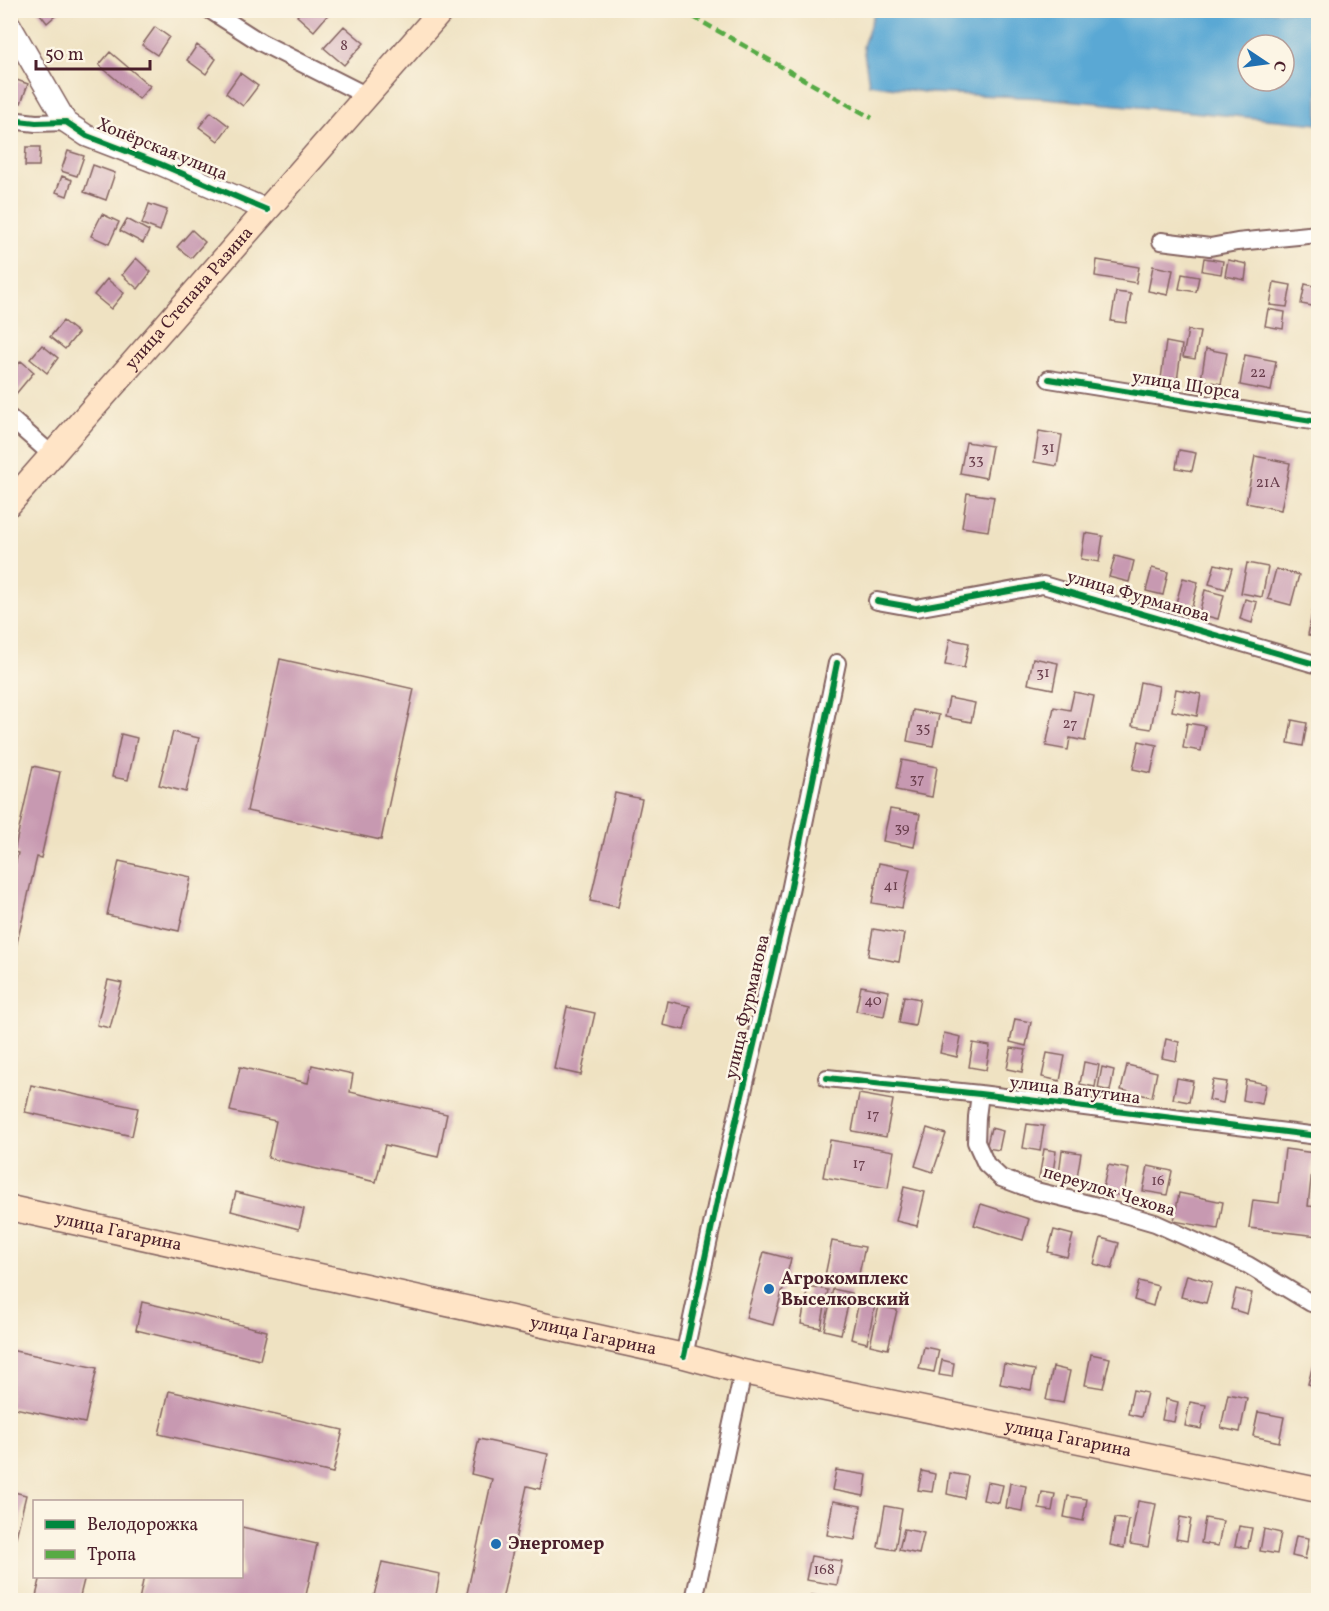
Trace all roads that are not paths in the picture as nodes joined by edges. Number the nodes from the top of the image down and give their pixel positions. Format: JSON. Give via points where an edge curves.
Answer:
{"nodes":[{"id":1,"x":210,"y":10,"type":"edge"},
{"id":2,"x":442,"y":10,"type":"edge"},
{"id":3,"x":10,"y":25,"type":"edge"},
{"id":4,"x":367,"y":96,"type":"junction"},
{"id":5,"x":10,"y":120,"type":"edge"},
{"id":6,"x":66,"y":122,"type":"junction"},
{"id":7,"x":267,"y":210,"type":"junction"},
{"id":8,"x":1318,"y":234,"type":"edge"},
{"id":9,"x":1161,"y":241,"type":"dead end"},
{"id":10,"x":1049,"y":379,"type":"dead end"},
{"id":11,"x":10,"y":418,"type":"edge"},
{"id":12,"x":1318,"y":423,"type":"edge"},
{"id":13,"x":52,"y":455,"type":"junction"},
{"id":14,"x":10,"y":503,"type":"edge"},
{"id":15,"x":877,"y":601,"type":"dead end"},
{"id":16,"x":837,"y":663,"type":"dead end"},
{"id":17,"x":1318,"y":665,"type":"edge"},
{"id":18,"x":827,"y":1078,"type":"dead end"},
{"id":19,"x":980,"y":1094,"type":"junction"},
{"id":20,"x":1318,"y":1136,"type":"edge"},
{"id":21,"x":10,"y":1208,"type":"edge"},
{"id":22,"x":1318,"y":1305,"type":"edge"},
{"id":23,"x":684,"y":1356,"type":"junction"},
{"id":24,"x":744,"y":1372,"type":"junction"},
{"id":25,"x":1318,"y":1490,"type":"edge"},
{"id":26,"x":694,"y":1600,"type":"edge"}],
"edges":[{"from":1,"to":4,"type":"street","via":[[260,42]]},
{"from":2,"to":4,"type":"main road","name":"улица Степана Разина"},
{"from":3,"to":6,"type":"street"},
{"from":4,"to":7,"type":"main road","name":"улица Степана Разина"},
{"from":5,"to":6,"type":"street"},
{"from":6,"to":7,"type":"street","name":"Хопёрская улица","via":[[87,136]]},
{"from":7,"to":13,"type":"main road","name":"улица Степана Разина"},
{"from":8,"to":9,"type":"street","via":[[1210,247]]},
{"from":10,"to":12,"type":"street","name":"улица Щорса"},
{"from":11,"to":13,"type":"street"},
{"from":13,"to":14,"type":"main road","name":"улица Степана Разина"},
{"from":15,"to":17,"type":"street","name":"улица Фурманова","via":[[916,608],[1043,585]]},
{"from":16,"to":23,"type":"street","name":"улица Фурманова","via":[[788,901]]},
{"from":18,"to":19,"type":"street","name":"улица Ватутина"},
{"from":19,"to":20,"type":"street","name":"улица Ватутина"},
{"from":19,"to":22,"type":"street","name":"переулок Чехова","via":[[976,1142],[986,1164],[1001,1178],[1155,1223],[1248,1265]]},
{"from":21,"to":23,"type":"main road","name":"улица Гагарина"},
{"from":23,"to":24,"type":"main road","name":"улица Гагарина"},
{"from":24,"to":25,"type":"main road","name":"улица Гагарина"},
{"from":24,"to":26,"type":"street"}]}
